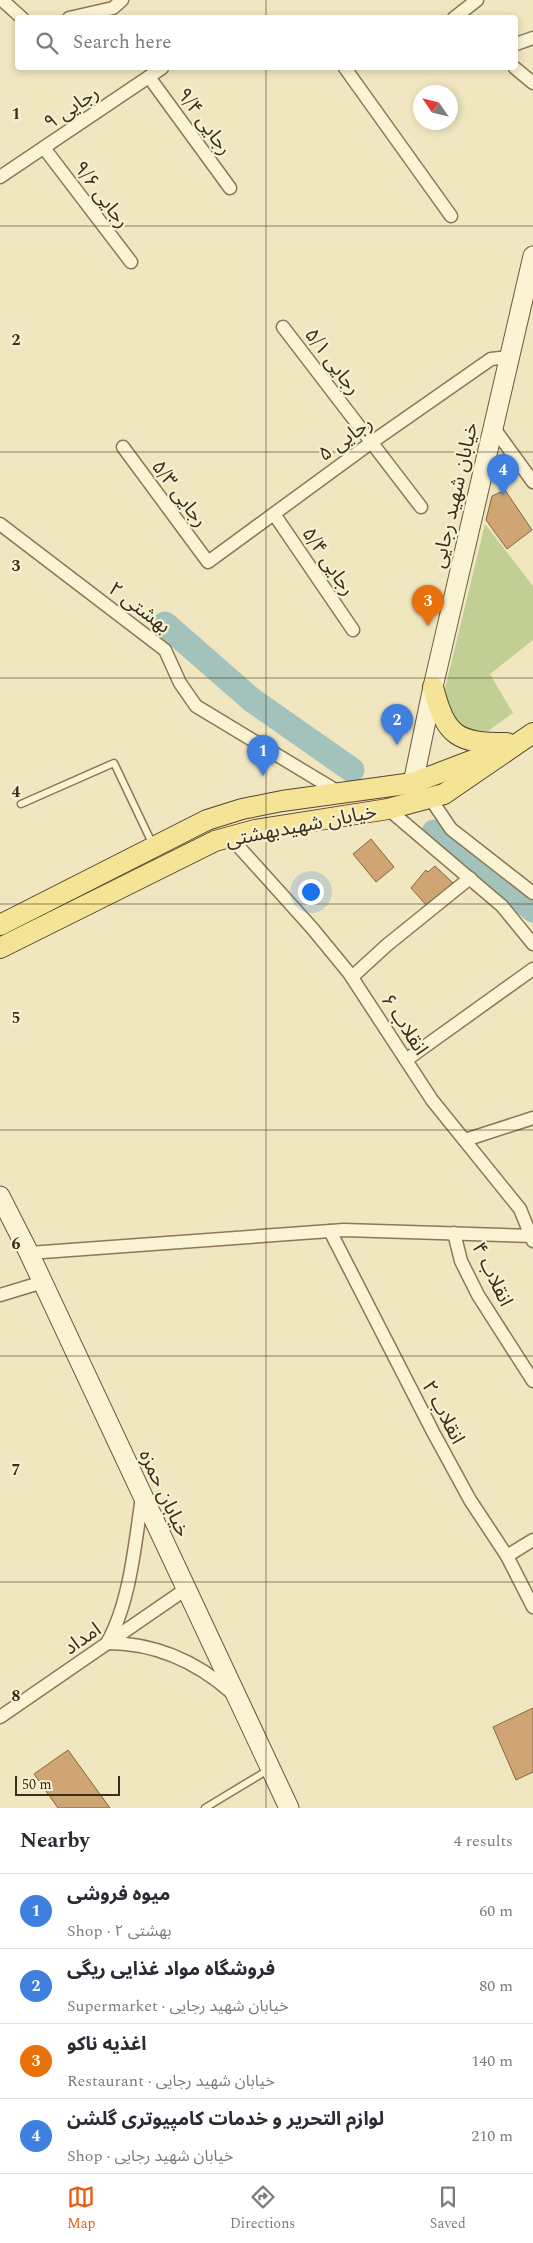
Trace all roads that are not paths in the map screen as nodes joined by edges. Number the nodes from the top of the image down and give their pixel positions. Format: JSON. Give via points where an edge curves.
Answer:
{"nodes":[{"id":1,"x":2,"y":0,"type":"edge"},
{"id":2,"x":122,"y":0,"type":"edge"},
{"id":3,"x":477,"y":0,"type":"edge"},
{"id":4,"x":19,"y":15,"type":"edge"},
{"id":5,"x":82,"y":15,"type":"edge"},
{"id":6,"x":458,"y":15,"type":"edge"},
{"id":7,"x":533,"y":38,"type":"edge"},
{"id":8,"x":518,"y":43,"type":"edge"},
{"id":9,"x":159,"y":70,"type":"edge"},
{"id":10,"x":346,"y":70,"type":"edge"},
{"id":11,"x":517,"y":70,"type":"edge"},
{"id":12,"x":150,"y":77,"type":"junction"},
{"id":13,"x":533,"y":83,"type":"edge"},
{"id":14,"x":44,"y":148,"type":"junction"},
{"id":15,"x":0,"y":177,"type":"edge"},
{"id":16,"x":230,"y":188,"type":"dead end"},
{"id":17,"x":451,"y":216,"type":"dead end"},
{"id":18,"x":533,"y":256,"type":"edge"},
{"id":19,"x":131,"y":262,"type":"dead end"},
{"id":20,"x":527,"y":307,"type":"edge"},
{"id":21,"x":283,"y":327,"type":"dead end"},
{"id":22,"x":510,"y":357,"type":"junction"},
{"id":23,"x":493,"y":427,"type":"junction"},
{"id":24,"x":372,"y":442,"type":"junction"},
{"id":25,"x":122,"y":447,"type":"dead end"},
{"id":26,"x":533,"y":482,"type":"edge"},
{"id":27,"x":421,"y":507,"type":"dead end"},
{"id":28,"x":274,"y":514,"type":"junction"},
{"id":29,"x":0,"y":524,"type":"edge"},
{"id":30,"x":208,"y":562,"type":"joint"},
{"id":31,"x":353,"y":630,"type":"dead end"},
{"id":32,"x":433,"y":687,"type":"junction"},
{"id":33,"x":526,"y":738,"type":"edge"},
{"id":34,"x":413,"y":783,"type":"junction"},
{"id":35,"x":342,"y":794,"type":"junction"},
{"id":36,"x":423,"y":801,"type":"junction"},
{"id":37,"x":21,"y":804,"type":"dead end"},
{"id":38,"x":388,"y":809,"type":"junction"},
{"id":39,"x":230,"y":837,"type":"junction"},
{"id":40,"x":154,"y":846,"type":"junction"},
{"id":41,"x":470,"y":878,"type":"junction"},
{"id":42,"x":533,"y":893,"type":"edge"},
{"id":43,"x":0,"y":925,"type":"edge"},
{"id":44,"x":533,"y":944,"type":"edge"},
{"id":45,"x":0,"y":948,"type":"edge"},
{"id":46,"x":533,"y":969,"type":"edge"},
{"id":47,"x":352,"y":978,"type":"junction"},
{"id":48,"x":406,"y":1060,"type":"junction"},
{"id":49,"x":533,"y":1118,"type":"edge"},
{"id":50,"x":465,"y":1140,"type":"junction"},
{"id":51,"x":0,"y":1196,"type":"edge"},
{"id":52,"x":330,"y":1231,"type":"junction"},
{"id":53,"x":454,"y":1233,"type":"junction"},
{"id":54,"x":532,"y":1237,"type":"edge"},
{"id":55,"x":29,"y":1253,"type":"junction"},
{"id":56,"x":43,"y":1282,"type":"junction"},
{"id":57,"x":0,"y":1295,"type":"edge"},
{"id":58,"x":533,"y":1381,"type":"edge"},
{"id":59,"x":142,"y":1497,"type":"junction"},
{"id":60,"x":533,"y":1540,"type":"edge"},
{"id":61,"x":507,"y":1556,"type":"junction"},
{"id":62,"x":186,"y":1589,"type":"junction"},
{"id":63,"x":533,"y":1607,"type":"edge"},
{"id":64,"x":107,"y":1643,"type":"junction"},
{"id":65,"x":237,"y":1697,"type":"junction"},
{"id":66,"x":0,"y":1717,"type":"edge"},
{"id":67,"x":271,"y":1768,"type":"junction"},
{"id":68,"x":205,"y":1808,"type":"edge"},
{"id":69,"x":289,"y":1808,"type":"edge"}],
"edges":[{"from":1,"to":4,"type":"street"},
{"from":2,"to":5,"type":"street","via":[[113,8]]},
{"from":3,"to":6,"type":"street"},
{"from":7,"to":8,"type":"street"},
{"from":9,"to":12,"type":"street","name":"رجایی ۹"},
{"from":10,"to":17,"type":"street"},
{"from":11,"to":13,"type":"street"},
{"from":12,"to":14,"type":"street","name":"رجایی ۹"},
{"from":12,"to":16,"type":"street","name":"رجایی ۹/۴"},
{"from":14,"to":15,"type":"street","name":"رجایی ۹"},
{"from":14,"to":19,"type":"street","name":"رجایی ۹/۶"},
{"from":18,"to":20,"type":"main road","name":"خیابان شهید رجایی"},
{"from":20,"to":22,"type":"main road","name":"خیابان شهید رجایی"},
{"from":21,"to":24,"type":"street","name":"رجایی ۵/۱"},
{"from":22,"to":23,"type":"main road","name":"خیابان شهید رجایی"},
{"from":22,"to":24,"type":"street","name":"رجایی ۵","via":[[491,359]]},
{"from":23,"to":26,"type":"street"},
{"from":23,"to":32,"type":"main road","name":"خیابان شهید رجایی"},
{"from":24,"to":27,"type":"street","name":"رجایی ۵/۱"},
{"from":24,"to":28,"type":"street","name":"رجایی ۵"},
{"from":25,"to":30,"type":"street","name":"رجایی ۵/۳"},
{"from":28,"to":30,"type":"street","name":"رجایی ۵"},
{"from":28,"to":31,"type":"street","name":"رجایی ۵/۴"},
{"from":29,"to":35,"type":"street","name":"بهشتی ۲","via":[[165,650],[180,683],[196,706]]},
{"from":32,"to":33,"type":"main road","via":[[440,714],[462,739],[476,743]]},
{"from":32,"to":34,"type":"main road","name":"خیابان شهید رجایی"},
{"from":33,"to":34,"type":"main road","name":"خیابان شهیدبهشتی"},
{"from":33,"to":36,"type":"main road","name":"خیابان شهیدبهشتی","via":[[444,794]]},
{"from":34,"to":35,"type":"main road","name":"خیابان شهیدبهشتی"},
{"from":34,"to":36,"type":"main road","name":"خیابان شهید رجایی"},
{"from":35,"to":40,"type":"main road","name":"خیابان شهیدبهشتی","via":[[242,809],[207,820]]},
{"from":36,"to":38,"type":"main road","name":"خیابان شهیدبهشتی"},
{"from":36,"to":42,"type":"street","via":[[451,829]]},
{"from":37,"to":40,"type":"lane","via":[[114,763]]},
{"from":38,"to":39,"type":"main road","name":"خیابان شهیدبهشتی","via":[[255,830]]},
{"from":38,"to":41,"type":"street"},
{"from":39,"to":45,"type":"main road","name":"خیابان شهیدبهشتی","via":[[215,841]]},
{"from":39,"to":47,"type":"street","name":"انقلاب ۶"},
{"from":40,"to":43,"type":"main road","name":"خیابان شهیدبهشتی"},
{"from":41,"to":44,"type":"street","via":[[502,906]]},
{"from":41,"to":47,"type":"street","via":[[387,945]]},
{"from":46,"to":48,"type":"street"},
{"from":47,"to":48,"type":"street","name":"انقلاب ۶"},
{"from":48,"to":50,"type":"street","name":"انقلاب ۶","via":[[432,1100]]},
{"from":49,"to":50,"type":"street"},
{"from":50,"to":54,"type":"street","name":"انقلاب ۶","via":[[520,1209]]},
{"from":51,"to":55,"type":"main road","name":"خیابان حمزه"},
{"from":52,"to":53,"type":"street"},
{"from":52,"to":55,"type":"street"},
{"from":52,"to":61,"type":"street","name":"انقلاب ۲","via":[[470,1500]]},
{"from":53,"to":54,"type":"street"},
{"from":53,"to":58,"type":"street","name":"انقلاب ۴","via":[[461,1262],[478,1295]]},
{"from":55,"to":56,"type":"main road","name":"خیابان حمزه"},
{"from":56,"to":57,"type":"street"},
{"from":56,"to":59,"type":"main road","name":"خیابان حمزه"},
{"from":59,"to":62,"type":"main road","name":"خیابان حمزه"},
{"from":59,"to":64,"type":"street","via":[[123,1604]]},
{"from":60,"to":61,"type":"street"},
{"from":61,"to":63,"type":"street","name":"انقلاب ۲"},
{"from":62,"to":64,"type":"street","name":"امداد"},
{"from":62,"to":65,"type":"main road","name":"خیابان حمزه"},
{"from":64,"to":65,"type":"street","via":[[155,1648],[194,1665]]},
{"from":64,"to":66,"type":"street","name":"امداد"},
{"from":65,"to":67,"type":"main road","name":"خیابان حمزه"},
{"from":67,"to":68,"type":"lane"},
{"from":67,"to":69,"type":"main road","name":"خیابان حمزه"}]}
